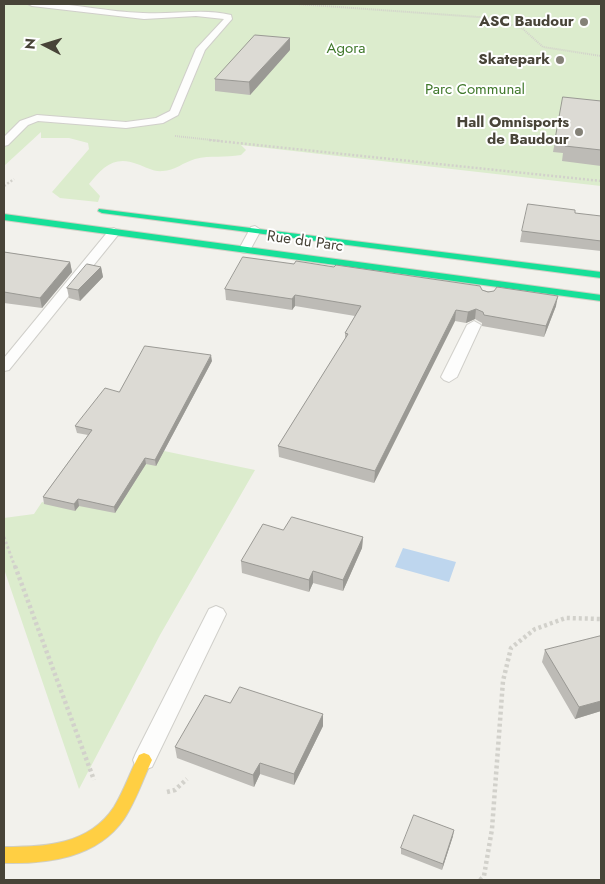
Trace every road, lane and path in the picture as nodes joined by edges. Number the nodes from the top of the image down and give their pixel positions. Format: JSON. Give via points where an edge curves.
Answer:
{"nodes":[{"id":1,"x":4,"y":4,"type":"edge"},
{"id":2,"x":13,"y":4,"type":"edge"},
{"id":3,"x":32,"y":4,"type":"edge"},
{"id":4,"x":297,"y":4,"type":"edge"},
{"id":5,"x":601,"y":56,"type":"edge"},
{"id":6,"x":139,"y":125,"type":"junction"},
{"id":7,"x":4,"y":143,"type":"edge"},
{"id":8,"x":14,"y":179,"type":"dead end"},
{"id":9,"x":601,"y":181,"type":"edge"},
{"id":10,"x":4,"y":186,"type":"edge"},
{"id":11,"x":91,"y":209,"type":"dead end"},
{"id":12,"x":4,"y":217,"type":"edge"},
{"id":13,"x":255,"y":230,"type":"junction"},
{"id":14,"x":114,"y":232,"type":"junction"},
{"id":15,"x":245,"y":249,"type":"junction"},
{"id":16,"x":601,"y":275,"type":"edge"},
{"id":17,"x":494,"y":284,"type":"junction"},
{"id":18,"x":487,"y":297,"type":"edge"},
{"id":19,"x":601,"y":298,"type":"edge"},
{"id":20,"x":474,"y":325,"type":"edge"},
{"id":21,"x":4,"y":367,"type":"edge"},
{"id":22,"x":449,"y":377,"type":"dead end"},
{"id":23,"x":4,"y":537,"type":"edge"},
{"id":24,"x":216,"y":614,"type":"dead end"},
{"id":25,"x":601,"y":619,"type":"edge"},
{"id":26,"x":144,"y":760,"type":"joint"},
{"id":27,"x":115,"y":818,"type":"junction"},
{"id":28,"x":4,"y":855,"type":"edge"},
{"id":29,"x":480,"y":880,"type":"edge"}],
"edges":[{"from":1,"to":2,"type":"lane"},
{"from":3,"to":6,"type":"lane","via":[[143,16],[203,13],[228,17],[200,49],[174,112],[160,121]]},
{"from":4,"to":5,"type":"path","via":[[492,18],[523,29],[543,47]]},
{"from":6,"to":7,"type":"lane","via":[[37,118],[24,123]]},
{"from":6,"to":9,"type":"path","via":[[157,134]]},
{"from":8,"to":10,"type":"path"},
{"from":11,"to":13,"type":"street","name":"Rue du Parc"},
{"from":12,"to":14,"type":"street","name":"Rue du Parc"},
{"from":13,"to":15,"type":"lane"},
{"from":13,"to":16,"type":"street","name":"Rue du Parc"},
{"from":14,"to":15,"type":"street","name":"Rue du Parc"},
{"from":14,"to":21,"type":"lane"},
{"from":15,"to":17,"type":"street","name":"Rue du Parc"},
{"from":17,"to":18,"type":"lane"},
{"from":17,"to":19,"type":"street","name":"Rue du Parc"},
{"from":20,"to":22,"type":"lane"},
{"from":23,"to":27,"type":"path","via":[[95,781]]},
{"from":24,"to":26,"type":"lane"},
{"from":25,"to":29,"type":"path","via":[[566,618],[534,629],[511,648],[503,681],[492,829],[484,876]]},
{"from":26,"to":27,"type":"street"},
{"from":27,"to":28,"type":"street","via":[[86,845],[52,855]]}]}
